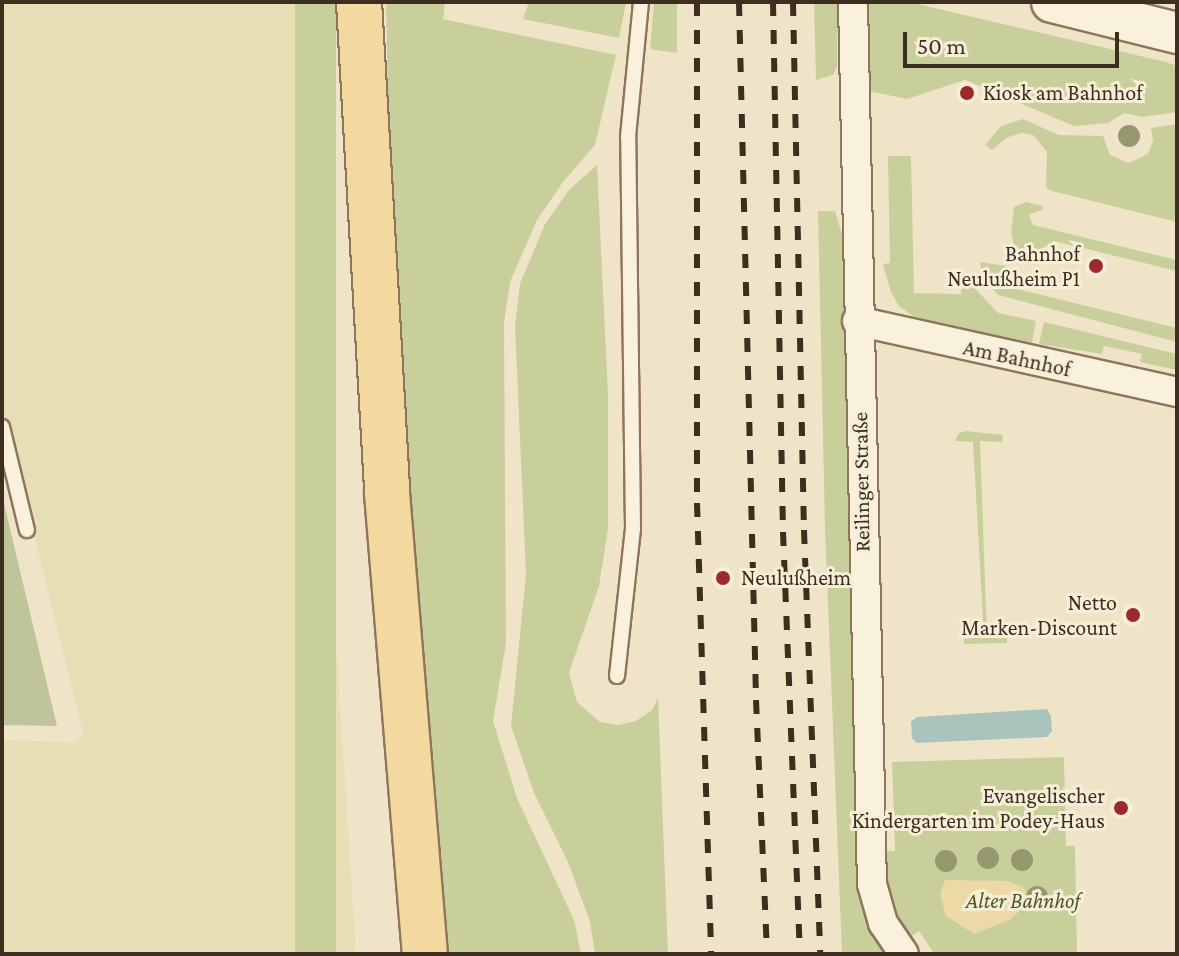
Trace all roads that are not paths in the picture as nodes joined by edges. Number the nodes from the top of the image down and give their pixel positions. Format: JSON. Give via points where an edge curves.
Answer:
{"nodes":[{"id":1,"x":359,"y":2,"type":"edge"},
{"id":2,"x":641,"y":2,"type":"edge"},
{"id":3,"x":853,"y":2,"type":"edge"},
{"id":4,"x":1064,"y":4,"type":"edge"},
{"id":5,"x":1177,"y":33,"type":"edge"},
{"id":6,"x":857,"y":321,"type":"junction"},
{"id":7,"x":1177,"y":392,"type":"edge"},
{"id":8,"x":2,"y":427,"type":"edge"},
{"id":9,"x":27,"y":530,"type":"dead end"},
{"id":10,"x":617,"y":676,"type":"dead end"},
{"id":11,"x":425,"y":954,"type":"edge"},
{"id":12,"x":904,"y":954,"type":"edge"}],
"edges":[{"from":1,"to":11,"type":"main road","via":[[387,493]]},
{"from":2,"to":10,"type":"lane","via":[[628,137],[633,528]]},
{"from":3,"to":6,"type":"street","name":"Reilinger Straße"},
{"from":4,"to":5,"type":"street"},
{"from":6,"to":7,"type":"street","name":"Am Bahnhof"},
{"from":6,"to":12,"type":"street","name":"Reilinger Straße","via":[[872,884],[883,923]]},
{"from":8,"to":9,"type":"lane"}]}
